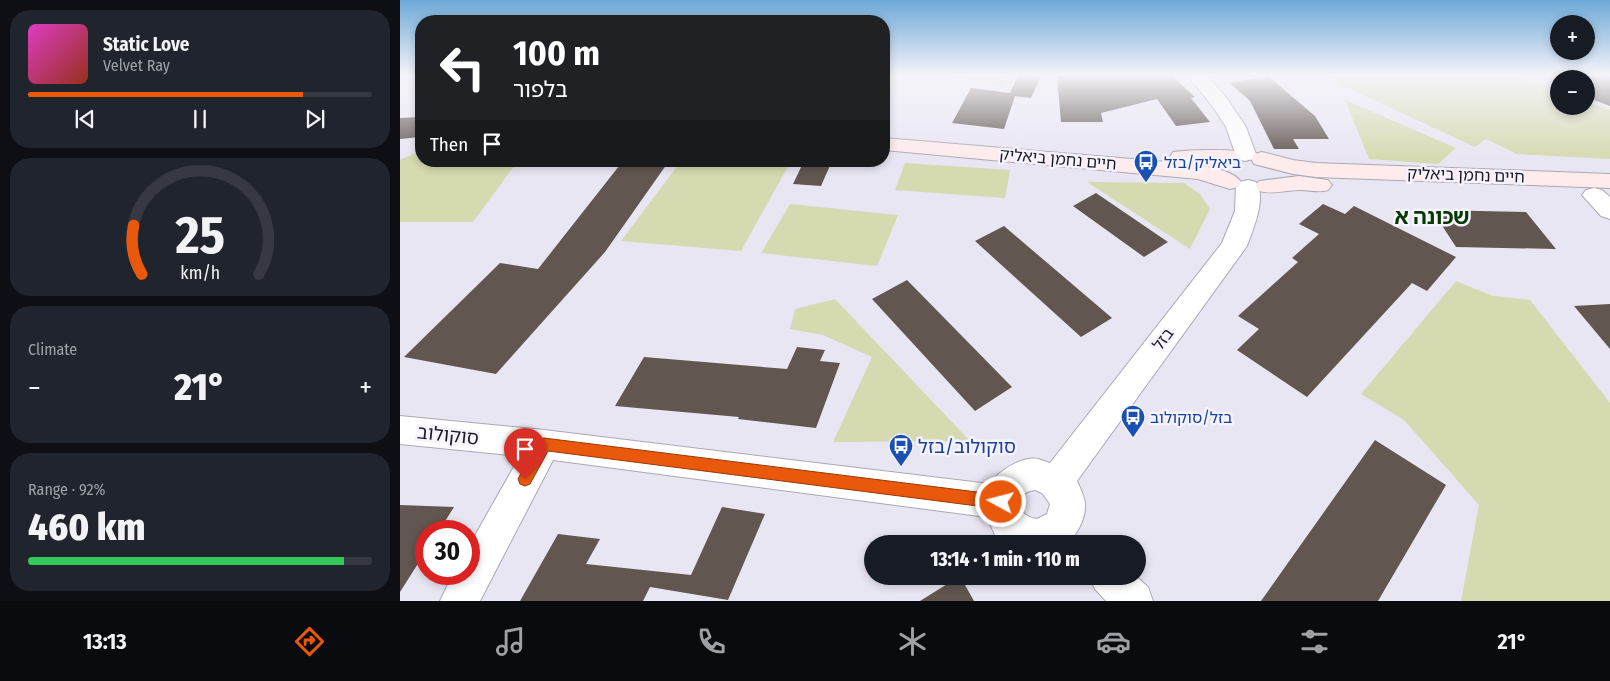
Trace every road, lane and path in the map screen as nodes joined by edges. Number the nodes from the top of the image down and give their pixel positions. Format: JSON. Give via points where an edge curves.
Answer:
{"nodes":[{"id":1,"x":1222,"y":104,"type":"edge"},
{"id":2,"x":890,"y":132,"type":"edge"},
{"id":3,"x":890,"y":145,"type":"edge"},
{"id":4,"x":1245,"y":156,"type":"junction"},
{"id":5,"x":1248,"y":185,"type":"junction"},
{"id":6,"x":1606,"y":195,"type":"edge"},
{"id":7,"x":400,"y":430,"type":"edge"},
{"id":8,"x":544,"y":444,"type":"junction"},
{"id":9,"x":1056,"y":482,"type":"junction"},
{"id":10,"x":1001,"y":502,"type":"junction"},
{"id":11,"x":1024,"y":535,"type":"edge"},
{"id":12,"x":1066,"y":535,"type":"edge"},
{"id":13,"x":1117,"y":585,"type":"edge"},
{"id":14,"x":459,"y":601,"type":"edge"},
{"id":15,"x":1134,"y":601,"type":"edge"}],
"edges":[{"from":1,"to":4,"type":"street","via":[[1236,127]]},
{"from":2,"to":4,"type":"street","name":"חיים נחמן ביאליק","via":[[1193,158]]},
{"from":3,"to":5,"type":"street","name":"חיים נחמן ביאליק","via":[[1201,172]]},
{"from":4,"to":5,"type":"street","via":[[1221,159],[1218,168],[1224,178]]},
{"from":4,"to":5,"type":"street","via":[[1274,168],[1276,173],[1276,178]]},
{"from":4,"to":6,"type":"street","name":"חיים נחמן ביאליק","via":[[1316,170]]},
{"from":5,"to":6,"type":"street","name":"חיים נחמן ביאליק","via":[[1299,183]]},
{"from":5,"to":9,"type":"street","name":"בזל","via":[[1247,211],[1234,246]]},
{"from":7,"to":8,"type":"street","name":"סוקולוב"},
{"from":8,"to":10,"type":"street","name":"סוקולוב"},
{"from":8,"to":14,"type":"street"},
{"from":9,"to":10,"type":"street","via":[[1037,474],[1022,476],[1009,484]]},
{"from":9,"to":12,"type":"street","via":[[1066,495]]},
{"from":10,"to":11,"type":"street","via":[[1007,523]]},
{"from":13,"to":15,"type":"street"}]}
